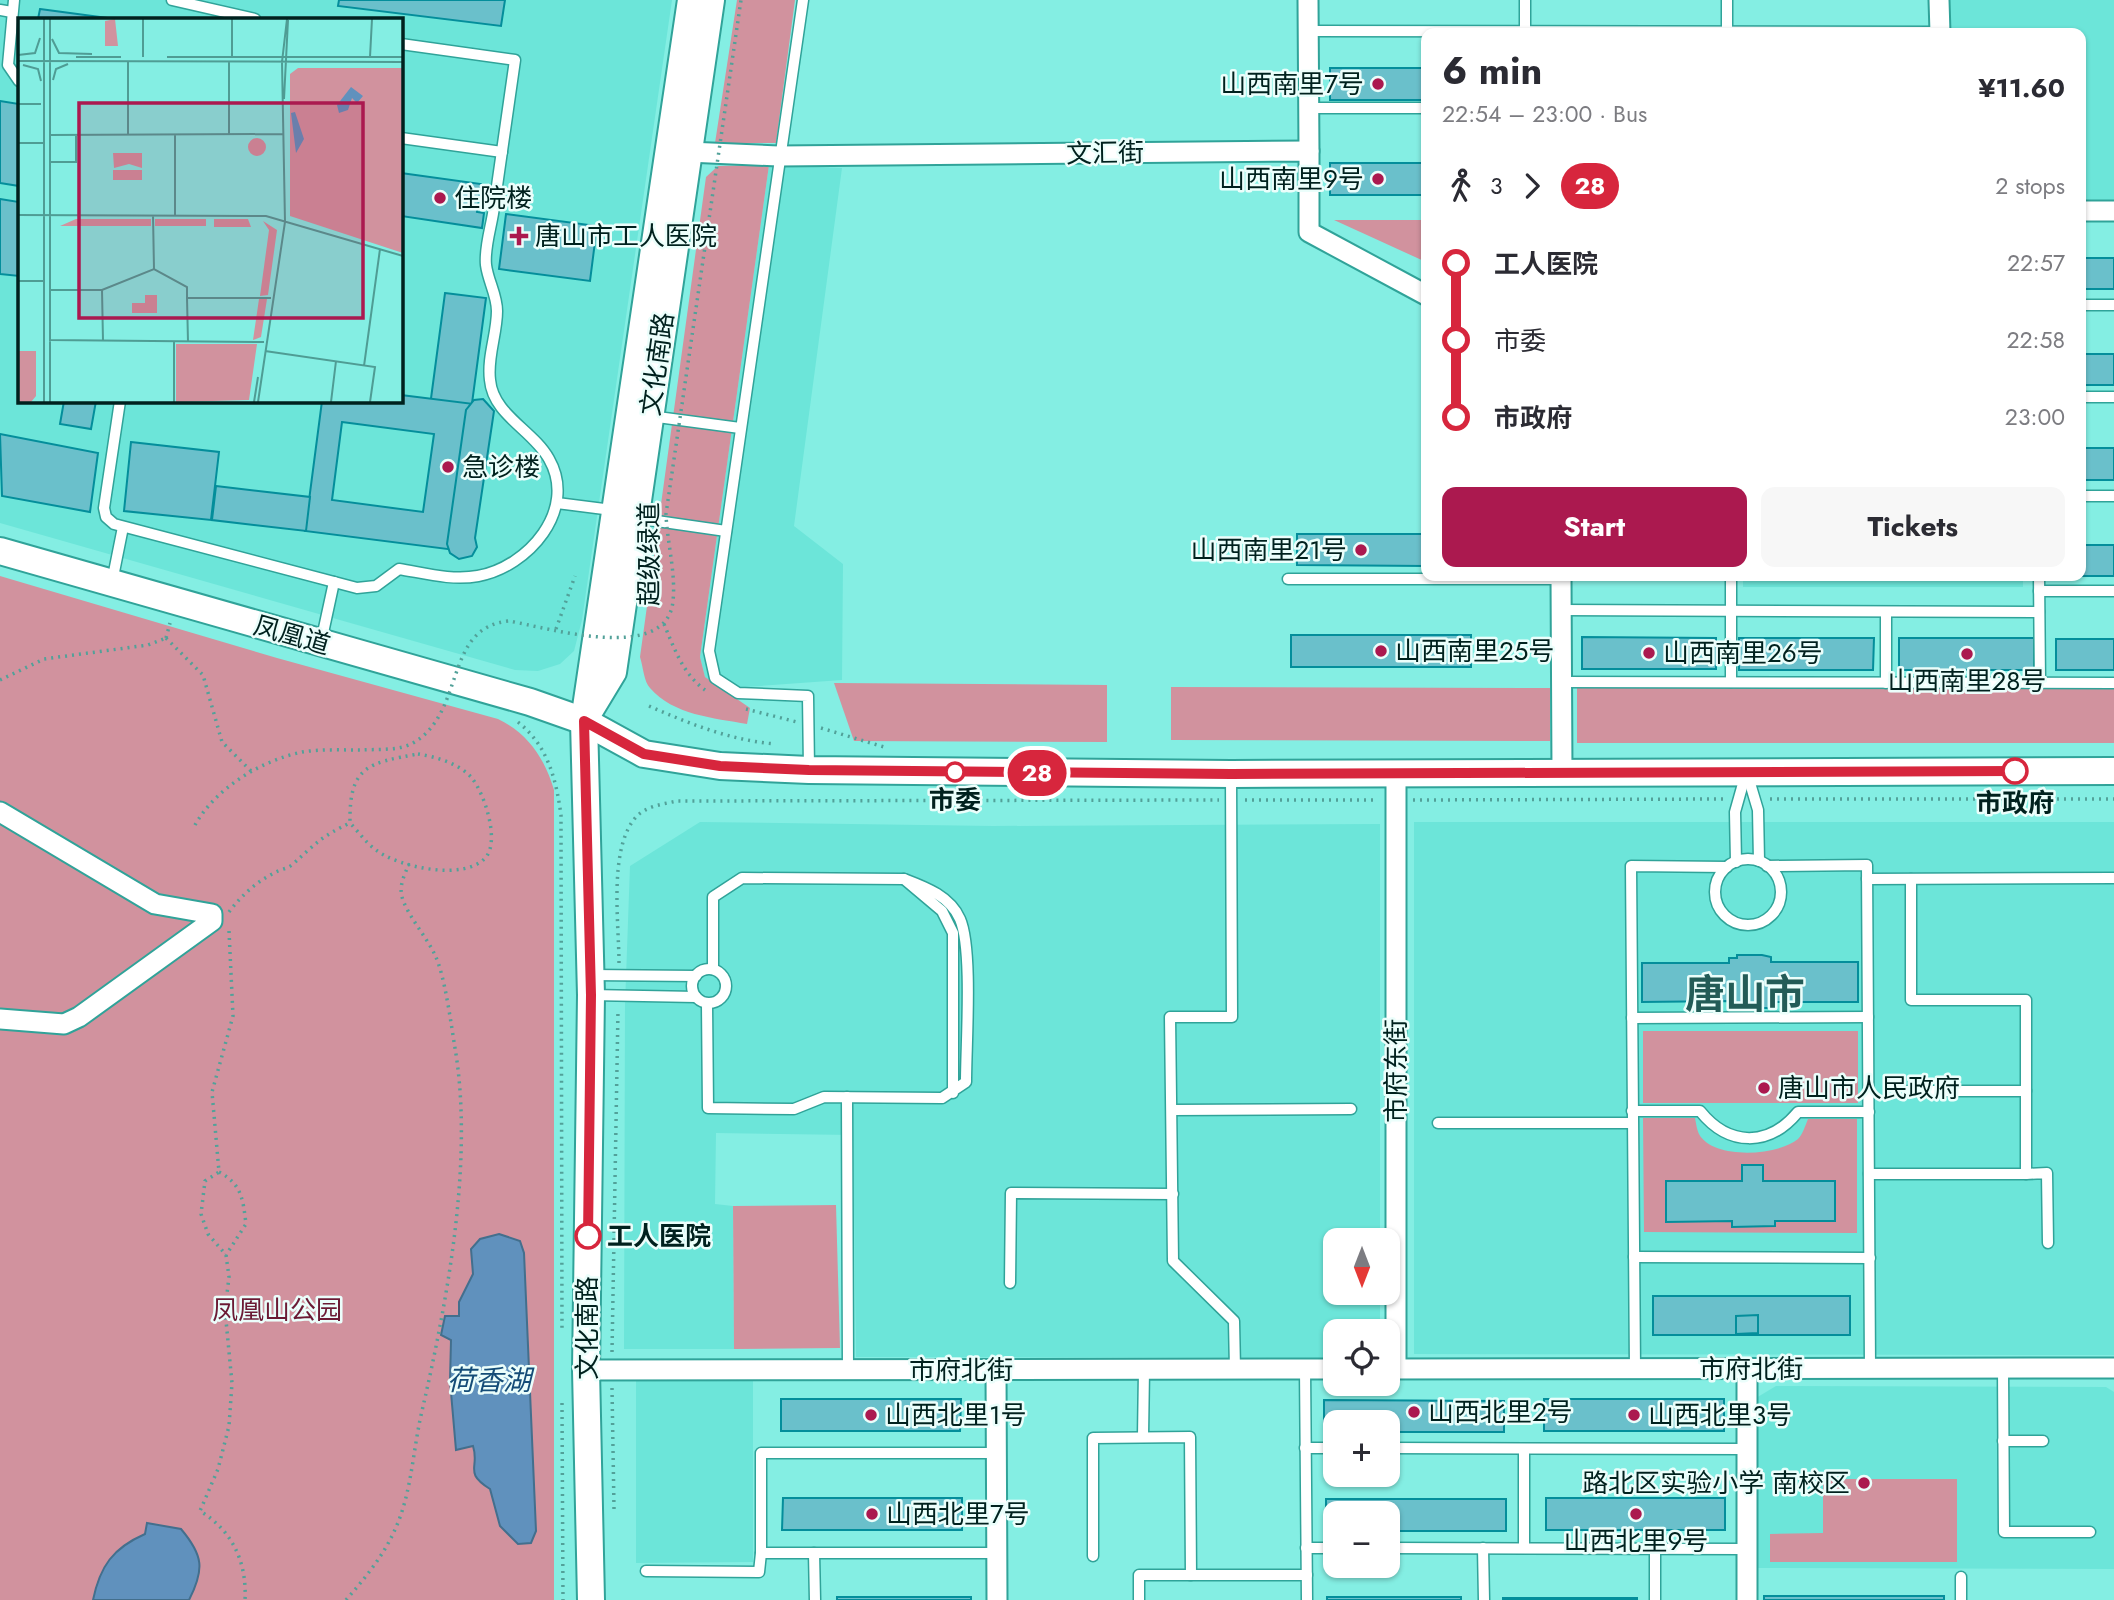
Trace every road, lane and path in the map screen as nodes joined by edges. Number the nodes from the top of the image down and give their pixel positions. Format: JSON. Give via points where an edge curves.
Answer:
{"nodes":[{"id":1,"x":13,"y":0,"type":"edge"},
{"id":2,"x":172,"y":0,"type":"edge"},
{"id":3,"x":691,"y":0,"type":"edge"},
{"id":4,"x":711,"y":0,"type":"edge"},
{"id":5,"x":741,"y":0,"type":"edge"},
{"id":6,"x":803,"y":0,"type":"edge"},
{"id":7,"x":1308,"y":0,"type":"edge"},
{"id":8,"x":1525,"y":0,"type":"edge"},
{"id":9,"x":1727,"y":0,"type":"edge"},
{"id":10,"x":1939,"y":0,"type":"edge"},
{"id":11,"x":0,"y":10,"type":"edge"},
{"id":12,"x":12,"y":12,"type":"junction"},
{"id":13,"x":251,"y":18,"type":"edge"},
{"id":14,"x":1525,"y":28,"type":"edge"},
{"id":15,"x":1727,"y":28,"type":"edge"},
{"id":16,"x":1940,"y":28,"type":"edge"},
{"id":17,"x":1308,"y":32,"type":"junction"},
{"id":18,"x":1421,"y":32,"type":"edge"},
{"id":19,"x":402,"y":44,"type":"edge"},
{"id":20,"x":18,"y":80,"type":"edge"},
{"id":21,"x":1309,"y":108,"type":"junction"},
{"id":22,"x":1421,"y":108,"type":"edge"},
{"id":23,"x":402,"y":138,"type":"edge"},
{"id":24,"x":1309,"y":151,"type":"junction"},
{"id":25,"x":502,"y":152,"type":"junction"},
{"id":26,"x":688,"y":152,"type":"junction"},
{"id":27,"x":778,"y":156,"type":"junction"},
{"id":28,"x":2086,"y":211,"type":"edge"},
{"id":29,"x":2114,"y":211,"type":"edge"},
{"id":30,"x":1421,"y":292,"type":"edge"},
{"id":31,"x":2086,"y":305,"type":"edge"},
{"id":32,"x":2114,"y":305,"type":"edge"},
{"id":33,"x":2086,"y":397,"type":"edge"},
{"id":34,"x":2114,"y":397,"type":"edge"},
{"id":35,"x":120,"y":402,"type":"edge"},
{"id":36,"x":650,"y":415,"type":"junction"},
{"id":37,"x":740,"y":428,"type":"junction"},
{"id":38,"x":2086,"y":496,"type":"edge"},
{"id":39,"x":2114,"y":496,"type":"edge"},
{"id":40,"x":557,"y":503,"type":"junction"},
{"id":41,"x":626,"y":514,"type":"junction"},
{"id":42,"x":123,"y":527,"type":"junction"},
{"id":43,"x":726,"y":531,"type":"junction"},
{"id":44,"x":0,"y":551,"type":"edge"},
{"id":45,"x":575,"y":576,"type":"dead end"},
{"id":46,"x":1421,"y":578,"type":"edge"},
{"id":47,"x":1288,"y":579,"type":"dead end"},
{"id":48,"x":1561,"y":581,"type":"edge"},
{"id":49,"x":1731,"y":581,"type":"edge"},
{"id":50,"x":2039,"y":581,"type":"edge"},
{"id":51,"x":334,"y":582,"type":"junction"},
{"id":52,"x":112,"y":583,"type":"junction"},
{"id":53,"x":2039,"y":591,"type":"junction"},
{"id":54,"x":2114,"y":591,"type":"edge"},
{"id":55,"x":1561,"y":610,"type":"junction"},
{"id":56,"x":1731,"y":611,"type":"junction"},
{"id":57,"x":1886,"y":612,"type":"junction"},
{"id":58,"x":2039,"y":612,"type":"junction"},
{"id":59,"x":171,"y":619,"type":"dead end"},
{"id":60,"x":664,"y":624,"type":"junction"},
{"id":61,"x":556,"y":629,"type":"junction"},
{"id":62,"x":166,"y":638,"type":"junction"},
{"id":63,"x":321,"y":643,"type":"junction"},
{"id":64,"x":0,"y":680,"type":"edge"},
{"id":65,"x":1561,"y":682,"type":"junction"},
{"id":66,"x":1731,"y":682,"type":"junction"},
{"id":67,"x":1885,"y":683,"type":"junction"},
{"id":68,"x":2039,"y":683,"type":"junction"},
{"id":69,"x":2114,"y":683,"type":"edge"},
{"id":70,"x":711,"y":694,"type":"dead end"},
{"id":71,"x":438,"y":696,"type":"dead end"},
{"id":72,"x":452,"y":700,"type":"dead end"},
{"id":73,"x":649,"y":706,"type":"dead end"},
{"id":74,"x":513,"y":719,"type":"dead end"},
{"id":75,"x":584,"y":721,"type":"junction"},
{"id":76,"x":871,"y":750,"type":"dead end"},
{"id":77,"x":896,"y":751,"type":"dead end"},
{"id":78,"x":809,"y":759,"type":"junction"},
{"id":79,"x":251,"y":771,"type":"junction"},
{"id":80,"x":2114,"y":771,"type":"edge"},
{"id":81,"x":1396,"y":773,"type":"junction"},
{"id":82,"x":1562,"y":773,"type":"junction"},
{"id":83,"x":1746,"y":773,"type":"junction"},
{"id":84,"x":1231,"y":787,"type":"junction"},
{"id":85,"x":1739,"y":799,"type":"junction"},
{"id":86,"x":1755,"y":799,"type":"junction"},
{"id":87,"x":2114,"y":799,"type":"edge"},
{"id":88,"x":1396,"y":800,"type":"junction"},
{"id":89,"x":0,"y":811,"type":"edge"},
{"id":90,"x":350,"y":822,"type":"junction"},
{"id":91,"x":195,"y":825,"type":"dead end"},
{"id":92,"x":409,"y":864,"type":"junction"},
{"id":93,"x":1732,"y":864,"type":"junction"},
{"id":94,"x":1763,"y":864,"type":"junction"},
{"id":95,"x":2114,"y":878,"type":"edge"},
{"id":96,"x":1867,"y":879,"type":"junction"},
{"id":97,"x":1911,"y":879,"type":"junction"},
{"id":98,"x":713,"y":969,"type":"junction"},
{"id":99,"x":619,"y":975,"type":"junction"},
{"id":100,"x":695,"y":976,"type":"junction"},
{"id":101,"x":591,"y":985,"type":"junction"},
{"id":102,"x":618,"y":995,"type":"junction"},
{"id":103,"x":695,"y":997,"type":"junction"},
{"id":104,"x":707,"y":1004,"type":"junction"},
{"id":105,"x":1868,"y":1017,"type":"junction"},
{"id":106,"x":1632,"y":1018,"type":"junction"},
{"id":107,"x":0,"y":1019,"type":"edge"},
{"id":108,"x":1908,"y":1091,"type":"dead end"},
{"id":109,"x":2026,"y":1091,"type":"junction"},
{"id":110,"x":846,"y":1097,"type":"junction"},
{"id":111,"x":1351,"y":1109,"type":"dead end"},
{"id":112,"x":1172,"y":1110,"type":"junction"},
{"id":113,"x":1632,"y":1111,"type":"junction"},
{"id":114,"x":1869,"y":1112,"type":"junction"},
{"id":115,"x":1438,"y":1123,"type":"dead end"},
{"id":116,"x":1632,"y":1123,"type":"junction"},
{"id":117,"x":219,"y":1172,"type":"junction"},
{"id":118,"x":1869,"y":1174,"type":"junction"},
{"id":119,"x":2026,"y":1174,"type":"junction"},
{"id":120,"x":1173,"y":1194,"type":"junction"},
{"id":121,"x":2048,"y":1243,"type":"dead end"},
{"id":122,"x":226,"y":1255,"type":"junction"},
{"id":123,"x":1634,"y":1257,"type":"junction"},
{"id":124,"x":1870,"y":1258,"type":"junction"},
{"id":125,"x":1010,"y":1283,"type":"dead end"},
{"id":126,"x":1392,"y":1319,"type":"edge"},
{"id":127,"x":562,"y":1338,"type":"dead end"},
{"id":128,"x":1870,"y":1368,"type":"junction"},
{"id":129,"x":2003,"y":1368,"type":"junction"},
{"id":130,"x":2114,"y":1368,"type":"edge"},
{"id":131,"x":599,"y":1369,"type":"junction"},
{"id":132,"x":1235,"y":1369,"type":"junction"},
{"id":133,"x":1305,"y":1369,"type":"junction"},
{"id":134,"x":1323,"y":1369,"type":"edge"},
{"id":135,"x":1400,"y":1369,"type":"edge"},
{"id":136,"x":1635,"y":1369,"type":"junction"},
{"id":137,"x":1747,"y":1369,"type":"junction"},
{"id":138,"x":848,"y":1370,"type":"junction"},
{"id":139,"x":996,"y":1370,"type":"junction"},
{"id":140,"x":1144,"y":1370,"type":"junction"},
{"id":141,"x":562,"y":1394,"type":"dead end"},
{"id":142,"x":1143,"y":1437,"type":"junction"},
{"id":143,"x":2003,"y":1441,"type":"junction"},
{"id":144,"x":2043,"y":1441,"type":"dead end"},
{"id":145,"x":1305,"y":1448,"type":"junction"},
{"id":146,"x":1323,"y":1448,"type":"edge"},
{"id":147,"x":1400,"y":1448,"type":"edge"},
{"id":148,"x":1524,"y":1449,"type":"junction"},
{"id":149,"x":1747,"y":1449,"type":"junction"},
{"id":150,"x":997,"y":1453,"type":"junction"},
{"id":151,"x":614,"y":1517,"type":"dead end"},
{"id":152,"x":2090,"y":1532,"type":"dead end"},
{"id":153,"x":1306,"y":1548,"type":"junction"},
{"id":154,"x":1323,"y":1548,"type":"edge"},
{"id":155,"x":1400,"y":1548,"type":"edge"},
{"id":156,"x":1483,"y":1548,"type":"junction"},
{"id":157,"x":1524,"y":1548,"type":"junction"},
{"id":158,"x":1655,"y":1549,"type":"junction"},
{"id":159,"x":1747,"y":1549,"type":"junction"},
{"id":160,"x":761,"y":1553,"type":"junction"},
{"id":161,"x":814,"y":1553,"type":"junction"},
{"id":162,"x":997,"y":1553,"type":"junction"},
{"id":163,"x":1093,"y":1556,"type":"dead end"},
{"id":164,"x":646,"y":1571,"type":"dead end"},
{"id":165,"x":1191,"y":1575,"type":"junction"},
{"id":166,"x":1307,"y":1575,"type":"junction"},
{"id":167,"x":1961,"y":1577,"type":"dead end"},
{"id":168,"x":245,"y":1600,"type":"edge"},
{"id":169,"x":346,"y":1600,"type":"edge"},
{"id":170,"x":563,"y":1600,"type":"edge"},
{"id":171,"x":591,"y":1600,"type":"edge"},
{"id":172,"x":815,"y":1600,"type":"edge"},
{"id":173,"x":997,"y":1600,"type":"edge"},
{"id":174,"x":1139,"y":1600,"type":"edge"},
{"id":175,"x":1307,"y":1600,"type":"edge"},
{"id":176,"x":1484,"y":1600,"type":"edge"},
{"id":177,"x":1655,"y":1600,"type":"edge"},
{"id":178,"x":1747,"y":1600,"type":"edge"},
{"id":179,"x":1961,"y":1600,"type":"edge"}],
"edges":[{"from":1,"to":12,"type":"lane"},
{"from":2,"to":13,"type":"lane"},
{"from":3,"to":41,"type":"street","name":"文化南路"},
{"from":4,"to":26,"type":"street","name":"文化南路"},
{"from":5,"to":60,"type":"path","name":"超级绿道","bridge":true,"via":[[666,514],[673,599]]},
{"from":6,"to":27,"type":"lane","via":[[783,149]]},
{"from":7,"to":17,"type":"street"},
{"from":8,"to":14,"type":"lane"},
{"from":9,"to":15,"type":"lane"},
{"from":10,"to":16,"type":"street"},
{"from":11,"to":12,"type":"lane"},
{"from":12,"to":20,"type":"lane","via":[[8,65]]},
{"from":17,"to":18,"type":"lane"},
{"from":17,"to":21,"type":"street"},
{"from":19,"to":25,"type":"lane","via":[[515,60]]},
{"from":21,"to":22,"type":"lane"},
{"from":21,"to":24,"type":"street"},
{"from":23,"to":25,"type":"lane"},
{"from":24,"to":27,"type":"street","name":"文汇街"},
{"from":24,"to":30,"type":"street","via":[[1309,232]]},
{"from":25,"to":40,"type":"lane","via":[[486,264],[497,313],[489,377],[501,407],[538,442],[550,461]]},
{"from":26,"to":27,"type":"street","name":"文汇街"},
{"from":26,"to":36,"type":"street","name":"文化南路"},
{"from":27,"to":37,"type":"lane"},
{"from":28,"to":29,"type":"street"},
{"from":31,"to":32,"type":"lane"},
{"from":33,"to":34,"type":"lane"},
{"from":35,"to":42,"type":"lane","via":[[104,508],[106,517]]},
{"from":36,"to":37,"type":"lane"},
{"from":36,"to":41,"type":"street","name":"文化南路"},
{"from":37,"to":43,"type":"lane"},
{"from":38,"to":39,"type":"lane"},
{"from":40,"to":41,"type":"lane"},
{"from":40,"to":51,"type":"lane","via":[[551,524],[536,543],[518,559],[480,576],[459,578],[399,569],[376,586]]},
{"from":41,"to":43,"type":"lane"},
{"from":41,"to":75,"type":"street","name":"文化南路","via":[[613,672]]},
{"from":42,"to":51,"type":"lane"},
{"from":42,"to":52,"type":"lane"},
{"from":43,"to":78,"type":"lane","via":[[709,664],[715,678],[738,693],[808,696]]},
{"from":44,"to":52,"type":"street","name":"凤凰道"},
{"from":45,"to":61,"type":"path"},
{"from":46,"to":47,"type":"lane"},
{"from":48,"to":55,"type":"street"},
{"from":49,"to":56,"type":"lane"},
{"from":50,"to":53,"type":"lane"},
{"from":51,"to":63,"type":"lane"},
{"from":52,"to":63,"type":"street","name":"凤凰道"},
{"from":53,"to":54,"type":"lane"},
{"from":53,"to":58,"type":"lane"},
{"from":55,"to":56,"type":"lane"},
{"from":55,"to":65,"type":"street"},
{"from":56,"to":57,"type":"lane"},
{"from":56,"to":66,"type":"lane"},
{"from":57,"to":58,"type":"lane"},
{"from":57,"to":67,"type":"lane"},
{"from":58,"to":68,"type":"lane"},
{"from":59,"to":62,"type":"path"},
{"from":60,"to":61,"type":"path","name":"超级绿道","bridge":true,"via":[[634,638]]},
{"from":60,"to":70,"type":"path","via":[[680,661],[695,683]]},
{"from":61,"to":79,"type":"path","name":"超级绿道","bridge":true,"via":[[509,621],[494,622],[477,632],[466,648],[442,716],[412,744],[304,752]]},
{"from":62,"to":64,"type":"path","via":[[148,645],[44,659]]},
{"from":62,"to":79,"type":"path","via":[[203,675],[222,742]]},
{"from":63,"to":75,"type":"street","name":"凤凰道"},
{"from":65,"to":66,"type":"lane"},
{"from":65,"to":82,"type":"street"},
{"from":66,"to":67,"type":"lane"},
{"from":67,"to":68,"type":"lane"},
{"from":68,"to":69,"type":"lane"},
{"from":71,"to":72,"type":"path"},
{"from":73,"to":78,"type":"path","via":[[696,726]]},
{"from":74,"to":127,"type":"path","via":[[535,739],[549,761],[561,815]]},
{"from":75,"to":78,"type":"street","name":"凤凰道","via":[[644,754],[720,766]]},
{"from":75,"to":101,"type":"street","name":"文化南路"},
{"from":76,"to":77,"type":"path"},
{"from":78,"to":84,"type":"street","name":"凤凰道"},
{"from":79,"to":91,"type":"path","name":"超级绿道","bridge":true,"via":[[212,801]]},
{"from":80,"to":83,"type":"street","name":"凤凰道"},
{"from":81,"to":82,"type":"street","name":"凤凰道"},
{"from":81,"to":84,"type":"street","name":"凤凰道"},
{"from":81,"to":88,"type":"street","name":"市府东街"},
{"from":82,"to":83,"type":"street","name":"凤凰道"},
{"from":83,"to":85,"type":"lane"},
{"from":83,"to":86,"type":"lane"},
{"from":84,"to":88,"type":"path"},
{"from":84,"to":99,"type":"path","via":[[677,801],[649,808],[638,815],[619,850]]},
{"from":84,"to":112,"type":"lane","via":[[1232,1017],[1171,1017]]},
{"from":85,"to":88,"type":"path"},
{"from":85,"to":93,"type":"lane"},
{"from":86,"to":87,"type":"path"},
{"from":86,"to":94,"type":"lane"},
{"from":88,"to":126,"type":"street","name":"市府东街"},
{"from":89,"to":107,"type":"street","via":[[155,904],[210,911],[212,921],[64,1024]]},
{"from":90,"to":92,"type":"path","via":[[376,850]]},
{"from":90,"to":92,"type":"path","via":[[350,792],[362,774],[381,761],[418,754],[438,757],[460,769],[471,778],[488,813],[491,848],[484,859],[464,870]]},
{"from":90,"to":117,"type":"path","via":[[327,833],[292,866],[242,896],[224,920],[229,930],[233,1016],[212,1092]]},
{"from":92,"to":169,"type":"path","via":[[401,882],[402,899],[436,957],[456,1051],[460,1106],[452,1264],[411,1476],[396,1526],[371,1571]]},
{"from":93,"to":94,"type":"lane"},
{"from":93,"to":94,"type":"lane","via":[[1716,883],[1717,903],[1729,919],[1748,925],[1767,919],[1779,902],[1779,882]]},
{"from":93,"to":106,"type":"lane","via":[[1631,866]]},
{"from":94,"to":96,"type":"lane","via":[[1867,865]]},
{"from":95,"to":97,"type":"lane"},
{"from":96,"to":97,"type":"lane"},
{"from":96,"to":105,"type":"lane"},
{"from":97,"to":109,"type":"lane","via":[[1911,1000],[2026,1000]]},
{"from":98,"to":100,"type":"lane"},
{"from":98,"to":104,"type":"lane","via":[[723,975],[727,986],[718,1001]]},
{"from":98,"to":110,"type":"lane","via":[[713,897],[742,878],[904,879],[936,891],[959,917],[966,940],[966,1082],[942,1098]]},
{"from":99,"to":100,"type":"lane"},
{"from":99,"to":101,"type":"lane"},
{"from":100,"to":103,"type":"lane"},
{"from":101,"to":102,"type":"lane"},
{"from":101,"to":131,"type":"street","name":"文化南路"},
{"from":102,"to":103,"type":"lane"},
{"from":102,"to":131,"type":"path"},
{"from":103,"to":104,"type":"lane"},
{"from":104,"to":110,"type":"lane","via":[[708,1108],[794,1110],[824,1097]]},
{"from":105,"to":106,"type":"lane"},
{"from":105,"to":114,"type":"lane"},
{"from":106,"to":113,"type":"lane"},
{"from":108,"to":109,"type":"lane"},
{"from":109,"to":119,"type":"lane"},
{"from":110,"to":138,"type":"lane"},
{"from":111,"to":112,"type":"lane"},
{"from":112,"to":120,"type":"lane"},
{"from":113,"to":114,"type":"lane","via":[[1700,1111],[1713,1127],[1737,1137],[1763,1138],[1785,1127],[1798,1112]]},
{"from":113,"to":116,"type":"lane"},
{"from":114,"to":118,"type":"lane"},
{"from":115,"to":116,"type":"lane"},
{"from":116,"to":123,"type":"lane"},
{"from":117,"to":122,"type":"path","via":[[205,1181],[201,1213],[208,1234]]},
{"from":117,"to":122,"type":"path","via":[[240,1190],[246,1224]]},
{"from":118,"to":119,"type":"lane"},
{"from":118,"to":124,"type":"lane"},
{"from":119,"to":121,"type":"lane","via":[[2047,1173]]},
{"from":120,"to":125,"type":"lane","via":[[1011,1192]]},
{"from":120,"to":132,"type":"lane","via":[[1173,1261],[1234,1321]]},
{"from":122,"to":168,"type":"path","via":[[225,1310],[232,1383],[229,1426],[200,1511],[213,1519],[235,1547],[246,1574]]},
{"from":123,"to":124,"type":"lane"},
{"from":123,"to":136,"type":"lane"},
{"from":124,"to":128,"type":"lane"},
{"from":128,"to":129,"type":"street","name":"市府北街"},
{"from":128,"to":137,"type":"street","name":"市府北街"},
{"from":129,"to":130,"type":"street","name":"市府北街"},
{"from":129,"to":143,"type":"lane"},
{"from":131,"to":138,"type":"street","name":"市府北街"},
{"from":131,"to":151,"type":"path"},
{"from":131,"to":171,"type":"street","name":"文化南路"},
{"from":132,"to":133,"type":"street","name":"市府北街"},
{"from":132,"to":140,"type":"street","name":"市府北街"},
{"from":133,"to":134,"type":"street","name":"市府北街"},
{"from":133,"to":145,"type":"lane"},
{"from":135,"to":136,"type":"street","name":"市府北街"},
{"from":136,"to":137,"type":"street","name":"市府北街"},
{"from":137,"to":149,"type":"street"},
{"from":138,"to":139,"type":"street","name":"市府北街"},
{"from":139,"to":140,"type":"street","name":"市府北街"},
{"from":139,"to":150,"type":"street"},
{"from":140,"to":142,"type":"lane"},
{"from":141,"to":170,"type":"path"},
{"from":142,"to":163,"type":"lane","via":[[1093,1438]]},
{"from":142,"to":165,"type":"lane","via":[[1190,1437]]},
{"from":143,"to":144,"type":"lane"},
{"from":143,"to":152,"type":"lane","via":[[2004,1532]]},
{"from":145,"to":146,"type":"lane"},
{"from":145,"to":153,"type":"lane"},
{"from":147,"to":148,"type":"lane"},
{"from":148,"to":149,"type":"lane"},
{"from":148,"to":157,"type":"lane"},
{"from":149,"to":159,"type":"street"},
{"from":150,"to":160,"type":"lane","via":[[761,1453]]},
{"from":150,"to":162,"type":"street"},
{"from":153,"to":154,"type":"lane"},
{"from":153,"to":166,"type":"lane"},
{"from":155,"to":156,"type":"lane"},
{"from":156,"to":157,"type":"lane"},
{"from":156,"to":176,"type":"lane"},
{"from":157,"to":158,"type":"lane"},
{"from":158,"to":159,"type":"lane"},
{"from":158,"to":177,"type":"lane"},
{"from":159,"to":178,"type":"street"},
{"from":160,"to":161,"type":"lane"},
{"from":160,"to":164,"type":"lane","via":[[760,1572]]},
{"from":161,"to":162,"type":"lane"},
{"from":161,"to":172,"type":"lane"},
{"from":162,"to":173,"type":"street"},
{"from":165,"to":166,"type":"lane"},
{"from":165,"to":174,"type":"lane","via":[[1139,1575]]},
{"from":166,"to":175,"type":"lane"},
{"from":167,"to":179,"type":"lane"}]}
